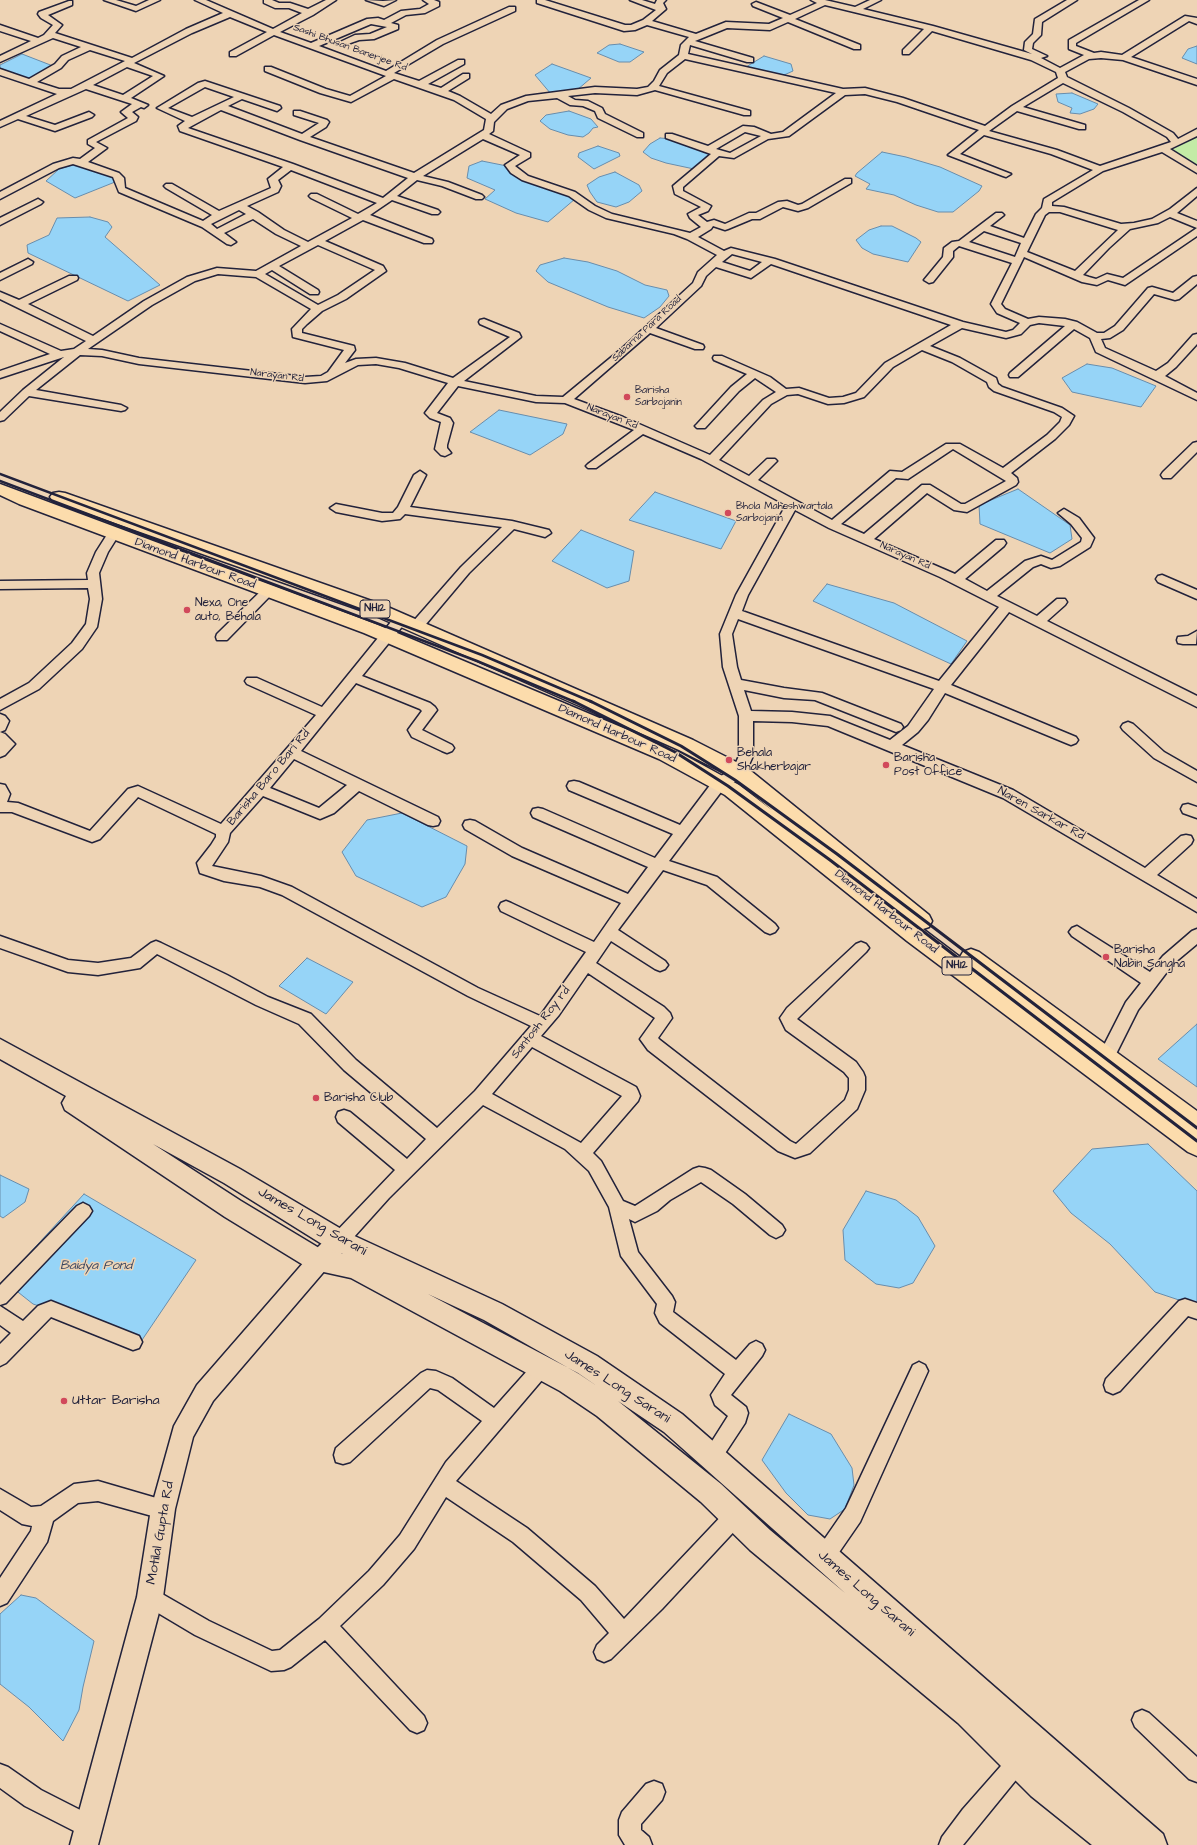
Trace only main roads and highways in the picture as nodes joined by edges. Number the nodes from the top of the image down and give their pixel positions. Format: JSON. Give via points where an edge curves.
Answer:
{"nodes":[{"id":1,"x":0,"y":474,"type":"edge"},
{"id":2,"x":0,"y":489,"type":"edge"},
{"id":3,"x":836,"y":862,"type":"junction"},
{"id":4,"x":0,"y":1052,"type":"edge"},
{"id":5,"x":1197,"y":1125,"type":"edge"},
{"id":6,"x":1197,"y":1145,"type":"edge"},
{"id":7,"x":1116,"y":1845,"type":"edge"},
{"id":8,"x":1152,"y":1845,"type":"edge"}],
"edges":[{"from":1,"to":3,"type":"highway","name":"Diamond Harbour Road","number":"NH12","via":[[368,606],[686,745],[739,772]]},
{"from":2,"to":3,"type":"highway","name":"Diamond Harbour Road","number":"NH12","via":[[386,636],[666,754],[732,790]]},
{"from":3,"to":5,"type":"highway","name":"Diamond Harbour Road","number":"NH12","via":[[923,922]]},
{"from":3,"to":6,"type":"highway","name":"Diamond Harbour Road","number":"NH12","via":[[915,935]]},
{"from":4,"to":7,"type":"main road","via":[[49,1089],[119,1132],[233,1209],[319,1261],[355,1268],[569,1382],[630,1426],[711,1493],[760,1540],[918,1670],[1042,1785]]},
{"from":4,"to":8,"type":"main road","name":"James Long Sarani","via":[[232,1176],[339,1241],[493,1312],[588,1365],[673,1423]]}]}
